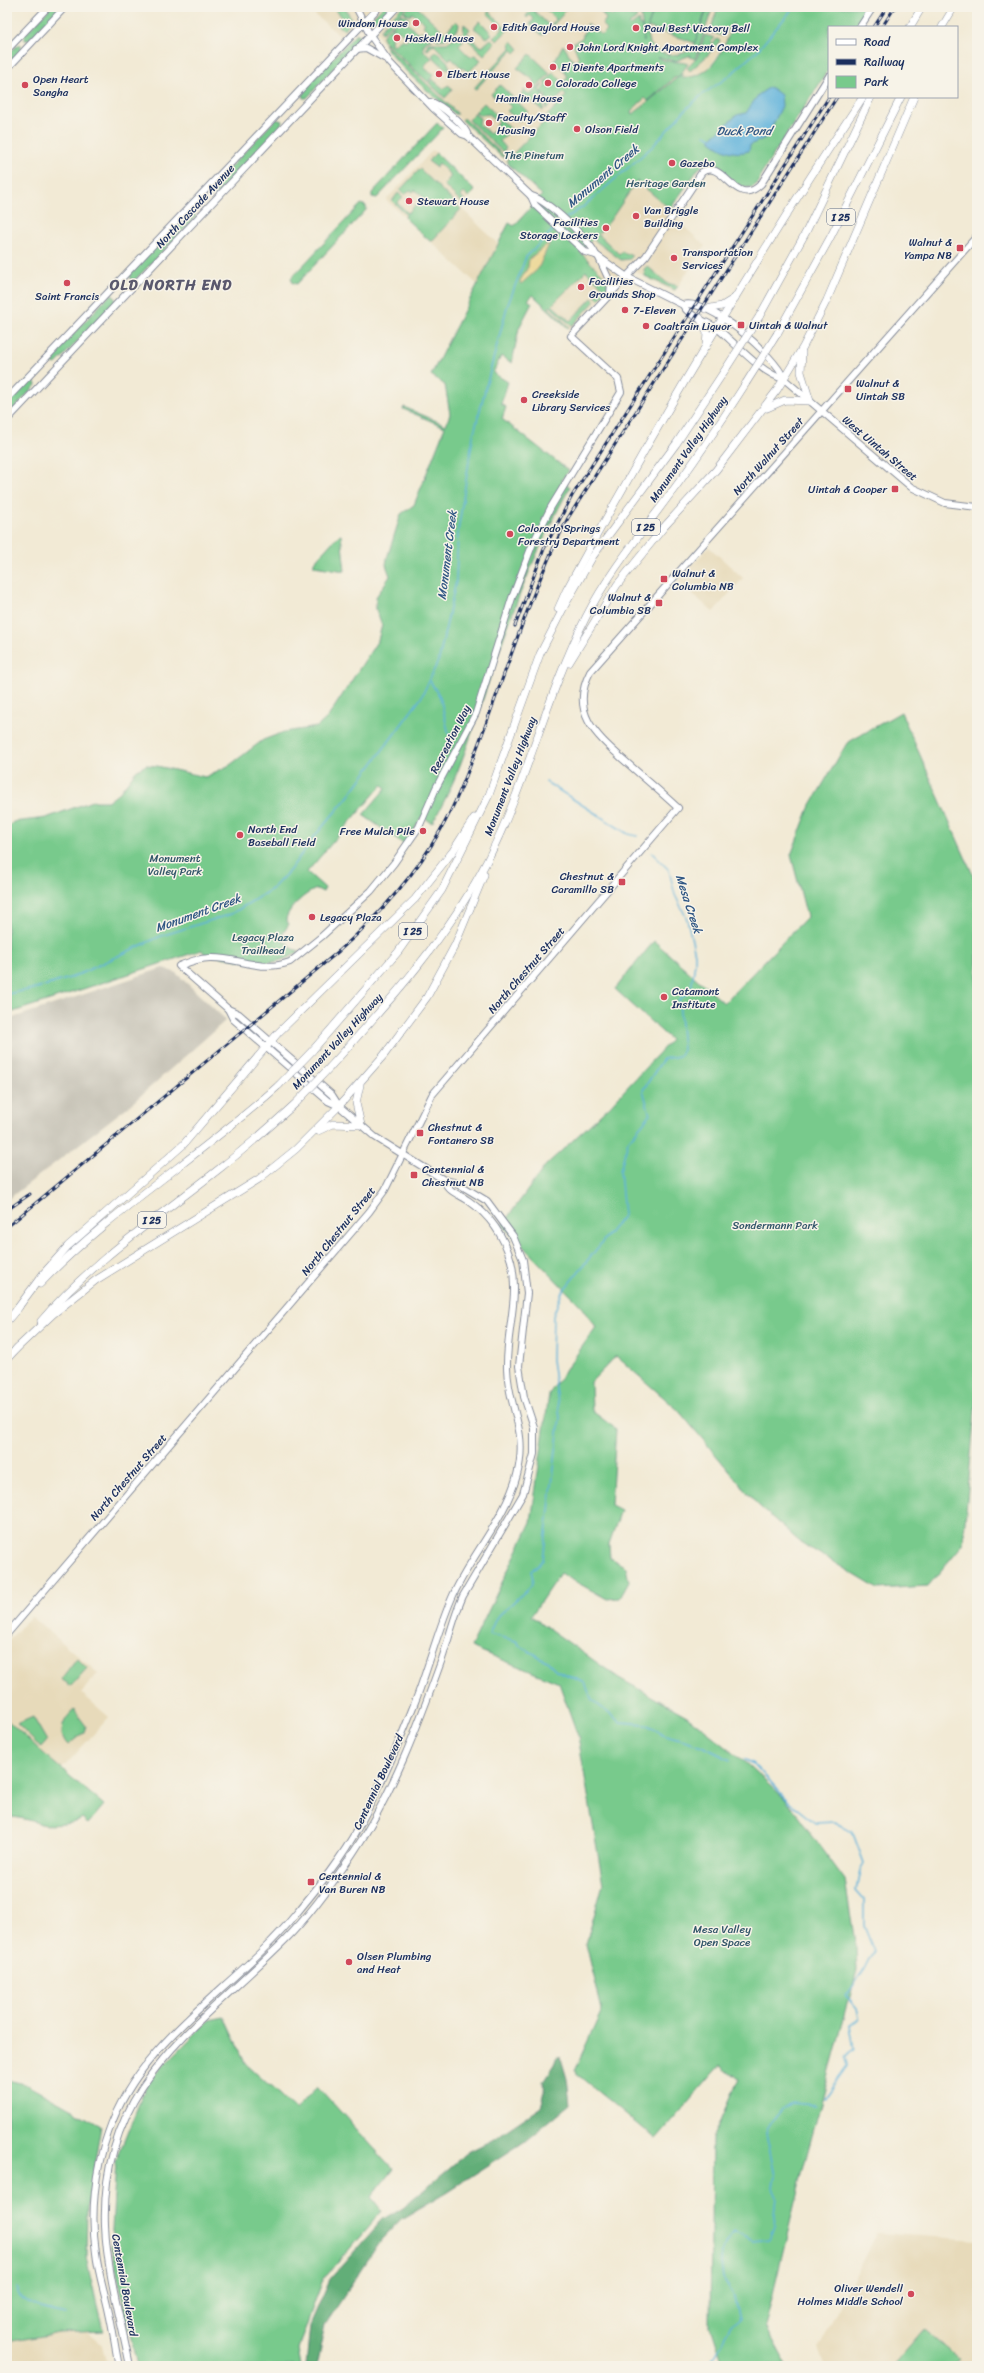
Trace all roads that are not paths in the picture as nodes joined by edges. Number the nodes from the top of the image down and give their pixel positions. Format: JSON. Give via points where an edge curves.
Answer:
{"nodes":[{"id":1,"x":48,"y":7,"type":"edge"},
{"id":2,"x":65,"y":7,"type":"edge"},
{"id":3,"x":356,"y":7,"type":"edge"},
{"id":4,"x":379,"y":7,"type":"edge"},
{"id":5,"x":397,"y":7,"type":"edge"},
{"id":6,"x":873,"y":7,"type":"edge"},
{"id":7,"x":922,"y":7,"type":"edge"},
{"id":8,"x":954,"y":7,"type":"edge"},
{"id":9,"x":958,"y":7,"type":"edge"},
{"id":10,"x":363,"y":23,"type":"junction"},
{"id":11,"x":861,"y":26,"type":"edge"},
{"id":12,"x":911,"y":26,"type":"edge"},
{"id":13,"x":943,"y":26,"type":"edge"},
{"id":14,"x":948,"y":26,"type":"edge"},
{"id":15,"x":370,"y":35,"type":"junction"},
{"id":16,"x":356,"y":49,"type":"junction"},
{"id":17,"x":7,"y":50,"type":"edge"},
{"id":18,"x":390,"y":63,"type":"junction"},
{"id":19,"x":7,"y":69,"type":"edge"},
{"id":20,"x":828,"y":78,"type":"edge"},
{"id":21,"x":862,"y":98,"type":"edge"},
{"id":22,"x":871,"y":98,"type":"edge"},
{"id":23,"x":900,"y":98,"type":"edge"},
{"id":24,"x":914,"y":98,"type":"edge"},
{"id":25,"x":531,"y":196,"type":"junction"},
{"id":26,"x":977,"y":236,"type":"edge"},
{"id":27,"x":597,"y":256,"type":"junction"},
{"id":28,"x":627,"y":277,"type":"junction"},
{"id":29,"x":609,"y":296,"type":"junction"},
{"id":30,"x":736,"y":298,"type":"junction"},
{"id":31,"x":683,"y":305,"type":"junction"},
{"id":32,"x":706,"y":309,"type":"junction"},
{"id":33,"x":700,"y":318,"type":"junction"},
{"id":34,"x":723,"y":319,"type":"junction"},
{"id":35,"x":718,"y":329,"type":"junction"},
{"id":36,"x":804,"y":347,"type":"junction"},
{"id":37,"x":705,"y":349,"type":"junction"},
{"id":38,"x":784,"y":379,"type":"junction"},
{"id":39,"x":7,"y":399,"type":"edge"},
{"id":40,"x":810,"y":401,"type":"junction"},
{"id":41,"x":763,"y":410,"type":"junction"},
{"id":42,"x":821,"y":411,"type":"junction"},
{"id":43,"x":7,"y":420,"type":"edge"},
{"id":44,"x":977,"y":507,"type":"edge"},
{"id":45,"x":551,"y":630,"type":"junction"},
{"id":46,"x":559,"y":679,"type":"junction"},
{"id":47,"x":489,"y":795,"type":"junction"},
{"id":48,"x":678,"y":808,"type":"joint"},
{"id":49,"x":496,"y":843,"type":"junction"},
{"id":50,"x":179,"y":966,"type":"joint"},
{"id":51,"x":268,"y":1044,"type":"junction"},
{"id":52,"x":362,"y":1081,"type":"junction"},
{"id":53,"x":339,"y":1106,"type":"junction"},
{"id":54,"x":361,"y":1125,"type":"junction"},
{"id":55,"x":309,"y":1136,"type":"junction"},
{"id":56,"x":402,"y":1155,"type":"junction"},
{"id":57,"x":444,"y":1180,"type":"junction"},
{"id":58,"x":17,"y":1309,"type":"junction"},
{"id":59,"x":7,"y":1321,"type":"edge"},
{"id":60,"x":16,"y":1349,"type":"junction"},
{"id":61,"x":7,"y":1359,"type":"edge"},
{"id":62,"x":7,"y":1634,"type":"edge"},
{"id":63,"x":114,"y":2290,"type":"junction"},
{"id":64,"x":104,"y":2292,"type":"junction"},
{"id":65,"x":119,"y":2366,"type":"edge"},
{"id":66,"x":130,"y":2366,"type":"edge"}],
"edges":[{"from":1,"to":17,"type":"main road"},
{"from":2,"to":19,"type":"main road"},
{"from":3,"to":10,"type":"main road","name":"West Uintah Street"},
{"from":4,"to":10,"type":"main road","name":"North Cascade Avenue"},
{"from":5,"to":15,"type":"main road","name":"North Cascade Avenue"},
{"from":6,"to":11,"type":"main road"},
{"from":7,"to":12,"type":"highway"},
{"from":8,"to":13,"type":"highway"},
{"from":9,"to":14,"type":"highway"},
{"from":10,"to":15,"type":"main road","name":"West Uintah Street"},
{"from":10,"to":39,"type":"main road","name":"North Cascade Avenue"},
{"from":15,"to":16,"type":"main road","name":"North Cascade Avenue"},
{"from":15,"to":18,"type":"main road","name":"West Uintah Street"},
{"from":16,"to":18,"type":"main road","via":[[369,49]]},
{"from":16,"to":43,"type":"main road","name":"North Cascade Avenue"},
{"from":18,"to":25,"type":"main road","name":"West Uintah Street","via":[[433,108],[462,134],[468,136]]},
{"from":20,"to":28,"type":"main road","via":[[758,187],[744,191],[715,170],[702,172],[649,251]]},
{"from":21,"to":30,"type":"highway","via":[[813,171]]},
{"from":22,"to":45,"type":"highway","name":"Monument Valley Highway","number":"I 25","bridge":true,"via":[[806,232],[759,317],[676,444],[593,556]]},
{"from":23,"to":46,"type":"highway","name":"Monument Valley Highway","number":"I 25","bridge":true,"via":[[830,238],[777,334],[700,454],[598,596]]},
{"from":24,"to":36,"type":"highway","via":[[827,300]]},
{"from":25,"to":27,"type":"main road","name":"West Uintah Street","via":[[546,204],[589,244]]},
{"from":25,"to":27,"type":"main road","name":"West Uintah Street","via":[[534,203],[583,250]]},
{"from":26,"to":42,"type":"main road","name":"North Walnut Street"},
{"from":27,"to":28,"type":"main road","name":"West Uintah Street"},
{"from":27,"to":29,"type":"main road","via":[[611,284]]},
{"from":28,"to":29,"type":"main road"},
{"from":28,"to":31,"type":"main road","name":"West Uintah Street"},
{"from":29,"to":50,"type":"main road","name":"Recreation Way","via":[[572,336],[618,379],[621,387],[617,401],[554,502],[533,543],[512,598],[476,713],[419,826],[394,863],[357,905],[290,962],[278,966],[259,966],[209,958]]},
{"from":30,"to":32,"type":"highway","via":[[722,306]]},
{"from":30,"to":34,"type":"highway"},
{"from":31,"to":32,"type":"main road","name":"West Uintah Street"},
{"from":31,"to":33,"type":"main road","name":"West Uintah Street","via":[[688,312]]},
{"from":32,"to":34,"type":"main road","name":"West Uintah Street"},
{"from":33,"to":35,"type":"main road","name":"West Uintah Street"},
{"from":33,"to":37,"type":"highway","via":[[707,332]]},
{"from":34,"to":35,"type":"highway"},
{"from":34,"to":38,"type":"main road","name":"West Uintah Street","via":[[778,365]]},
{"from":35,"to":37,"type":"highway"},
{"from":35,"to":38,"type":"main road","name":"West Uintah Street","via":[[772,375]]},
{"from":36,"to":38,"type":"highway"},
{"from":36,"to":40,"type":"highway","via":[[801,372]]},
{"from":37,"to":45,"type":"highway","via":[[610,510],[566,591]]},
{"from":38,"to":40,"type":"main road","name":"West Uintah Street"},
{"from":38,"to":41,"type":"highway"},
{"from":40,"to":41,"type":"highway","via":[[785,400]]},
{"from":40,"to":42,"type":"main road","name":"West Uintah Street"},
{"from":41,"to":46,"type":"highway","via":[[716,470],[664,527],[617,585]]},
{"from":42,"to":44,"type":"main road","name":"West Uintah Street","via":[[911,487],[945,503]]},
{"from":42,"to":48,"type":"main road","name":"North Walnut Street","via":[[595,664],[586,678],[582,694],[584,710],[596,734]]},
{"from":45,"to":47,"type":"highway","name":"Monument Valley Highway","number":"I 25"},
{"from":46,"to":49,"type":"highway","name":"Monument Valley Highway","number":"I 25"},
{"from":47,"to":51,"type":"highway","via":[[453,851],[415,899]]},
{"from":47,"to":58,"type":"highway","name":"Monument Valley Highway","number":"I 25","bridge":true,"via":[[455,865],[422,920],[398,952],[312,1051],[240,1121],[89,1237]]},
{"from":48,"to":56,"type":"main road","name":"North Chestnut Street","via":[[432,1095]]},
{"from":49,"to":52,"type":"highway","via":[[463,926],[435,983],[410,1022]]},
{"from":49,"to":60,"type":"highway","name":"Monument Valley Highway","number":"I 25","bridge":true,"via":[[437,941],[393,997],[297,1102],[257,1139],[102,1259],[56,1303]]},
{"from":50,"to":51,"type":"main road","name":"Centennial Boulevard","via":[[228,1009],[233,1019]]},
{"from":51,"to":53,"type":"main road","name":"Centennial Boulevard","via":[[328,1101]]},
{"from":51,"to":58,"type":"highway","via":[[192,1135],[78,1236]]},
{"from":52,"to":53,"type":"highway"},
{"from":52,"to":54,"type":"highway","via":[[356,1103]]},
{"from":53,"to":54,"type":"main road","name":"Centennial Boulevard"},
{"from":53,"to":55,"type":"highway"},
{"from":54,"to":55,"type":"highway","via":[[333,1124]]},
{"from":54,"to":56,"type":"main road","name":"Centennial Boulevard","via":[[374,1137]]},
{"from":55,"to":60,"type":"highway","via":[[246,1188],[96,1280],[53,1314]]},
{"from":56,"to":57,"type":"main road","name":"Centennial Boulevard"},
{"from":56,"to":62,"type":"main road","name":"North Chestnut Street","via":[[381,1196],[352,1233]]},
{"from":57,"to":63,"type":"main road","name":"Centennial Boulevard","via":[[457,1183],[487,1201],[513,1236],[523,1260],[527,1293],[519,1366],[524,1397],[534,1427],[534,1454],[529,1476],[512,1516],[463,1596],[419,1717],[368,1830],[316,1905],[295,1929],[176,2042],[142,2084],[128,2110],[110,2160],[106,2196],[105,2226]]},
{"from":57,"to":64,"type":"main road","name":"Centennial Boulevard","via":[[447,1188],[469,1201],[497,1229],[511,1262],[514,1280],[513,1301],[506,1366],[520,1426],[521,1460],[517,1477],[511,1495],[458,1584],[414,1704],[360,1825],[348,1845],[288,1924],[154,2052],[134,2079],[119,2106],[100,2158],[96,2195],[94,2230]]},
{"from":58,"to":59,"type":"highway","name":"Monument Valley Highway","number":"I 25"},
{"from":60,"to":61,"type":"highway","name":"Monument Valley Highway","number":"I 25"},
{"from":63,"to":64,"type":"main road"},
{"from":63,"to":66,"type":"main road","name":"Centennial Boulevard"},
{"from":64,"to":65,"type":"main road","name":"Centennial Boulevard"}]}
